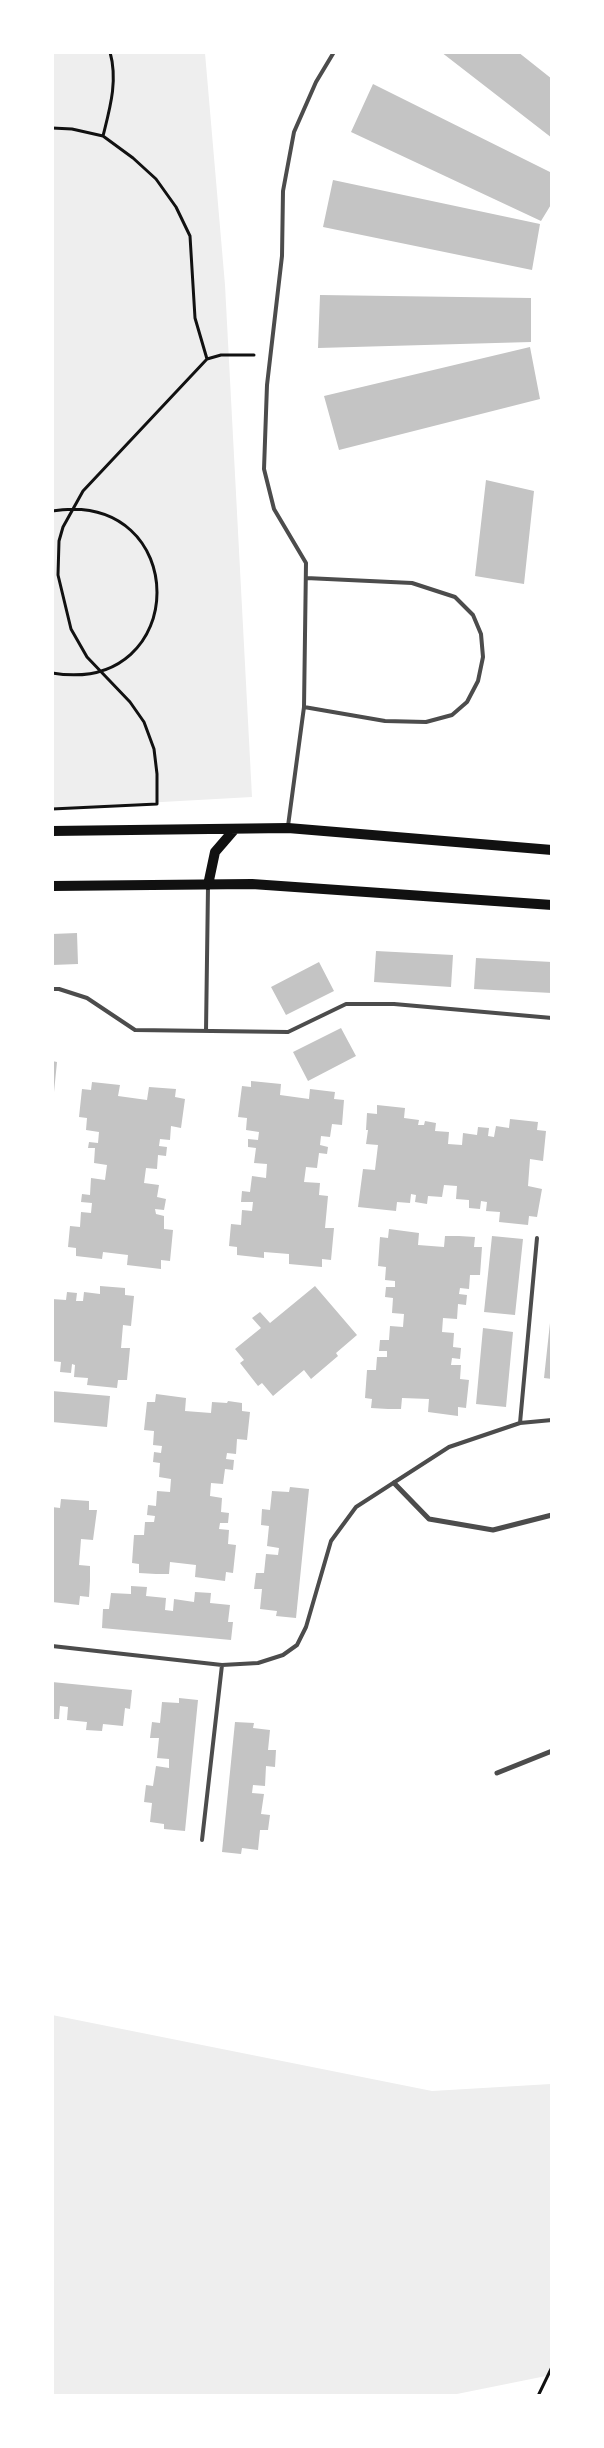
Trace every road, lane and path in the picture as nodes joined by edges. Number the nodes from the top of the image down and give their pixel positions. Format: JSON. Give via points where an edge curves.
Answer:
{"nodes":[{"id":1,"x":110,"y":52,"type":"edge"},
{"id":2,"x":334,"y":52,"type":"edge"},
{"id":3,"x":52,"y":128,"type":"edge"},
{"id":4,"x":103,"y":136,"type":"junction"},
{"id":5,"x":270,"y":355,"type":"junction"},
{"id":6,"x":207,"y":359,"type":"junction"},
{"id":7,"x":75,"y":508,"type":"junction"},
{"id":8,"x":52,"y":511,"type":"edge"},
{"id":9,"x":306,"y":578,"type":"junction"},
{"id":10,"x":102,"y":671,"type":"junction"},
{"id":11,"x":52,"y":673,"type":"edge"},
{"id":12,"x":304,"y":707,"type":"junction"},
{"id":13,"x":52,"y":809,"type":"edge"},
{"id":14,"x":288,"y":828,"type":"junction"},
{"id":15,"x":234,"y":830,"type":"junction"},
{"id":16,"x":52,"y":831,"type":"edge"},
{"id":17,"x":552,"y":850,"type":"edge"},
{"id":18,"x":208,"y":885,"type":"junction"},
{"id":19,"x":52,"y":886,"type":"edge"},
{"id":20,"x":552,"y":905,"type":"edge"},
{"id":21,"x":52,"y":989,"type":"edge"},
{"id":22,"x":552,"y":1018,"type":"edge"},
{"id":23,"x":206,"y":1031,"type":"junction"},
{"id":24,"x":537,"y":1238,"type":"dead end"},
{"id":25,"x":552,"y":1420,"type":"edge"},
{"id":26,"x":520,"y":1423,"type":"junction"},
{"id":27,"x":394,"y":1483,"type":"junction"},
{"id":28,"x":552,"y":1515,"type":"edge"},
{"id":29,"x":52,"y":1646,"type":"edge"},
{"id":30,"x":222,"y":1665,"type":"junction"},
{"id":31,"x":552,"y":1751,"type":"edge"},
{"id":32,"x":497,"y":1772,"type":"dead end"},
{"id":33,"x":202,"y":1840,"type":"dead end"},
{"id":34,"x":552,"y":2367,"type":"edge"},
{"id":35,"x":538,"y":2396,"type":"edge"}],
"edges":[{"from":1,"to":4,"type":"path","via":[[114,69],[112,101]]},
{"from":2,"to":5,"type":"lane","via":[[316,82],[294,132],[283,191],[282,256]]},
{"from":3,"to":4,"type":"path"},
{"from":4,"to":6,"type":"path","via":[[156,179],[187,229],[195,318]]},
{"from":5,"to":6,"type":"path","via":[[221,355]]},
{"from":5,"to":9,"type":"lane","via":[[264,469],[274,509],[306,563]]},
{"from":6,"to":7,"type":"path","via":[[83,491]]},
{"from":7,"to":8,"type":"path"},
{"from":7,"to":10,"type":"path","via":[[63,527],[58,575],[72,629],[87,657]]},
{"from":7,"to":10,"type":"path","via":[[114,518],[130,529],[152,562],[157,580],[158,600],[154,619],[145,637],[126,658]]},
{"from":9,"to":12,"type":"lane"},
{"from":9,"to":12,"type":"lane","via":[[412,583],[455,597],[473,615],[481,634],[482,657],[478,681],[467,702],[452,715],[426,722],[385,721]]},
{"from":10,"to":11,"type":"path","via":[[74,676]]},
{"from":10,"to":13,"type":"path","via":[[144,722],[154,749],[157,804]]},
{"from":12,"to":14,"type":"lane"},
{"from":14,"to":15,"type":"main road"},
{"from":14,"to":17,"type":"main road"},
{"from":15,"to":16,"type":"main road"},
{"from":15,"to":18,"type":"main road","via":[[215,852]]},
{"from":18,"to":19,"type":"main road"},
{"from":18,"to":20,"type":"main road","via":[[252,884]]},
{"from":18,"to":23,"type":"lane"},
{"from":21,"to":23,"type":"lane","via":[[87,998],[135,1030]]},
{"from":22,"to":23,"type":"lane","via":[[394,1004],[346,1004],[288,1032]]},
{"from":24,"to":26,"type":"lane"},
{"from":25,"to":26,"type":"lane"},
{"from":26,"to":27,"type":"lane","via":[[449,1447]]},
{"from":27,"to":28,"type":"street","via":[[429,1519],[493,1530]]},
{"from":27,"to":30,"type":"lane","via":[[356,1507],[331,1541],[306,1627],[297,1645],[283,1655],[258,1663]]},
{"from":29,"to":30,"type":"lane"},
{"from":30,"to":33,"type":"lane"},
{"from":31,"to":32,"type":"street"},
{"from":34,"to":35,"type":"path"}]}
